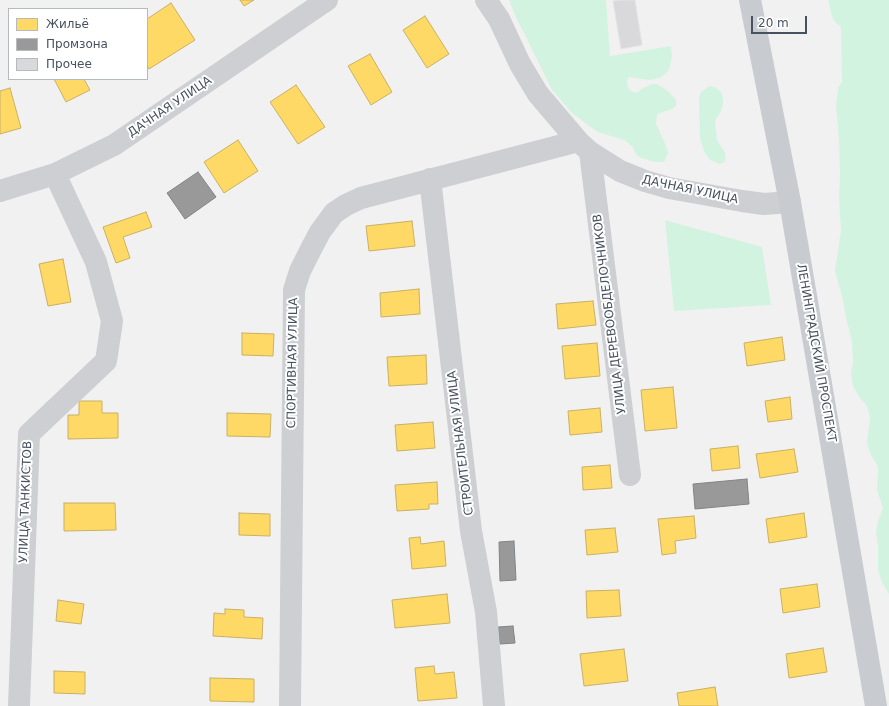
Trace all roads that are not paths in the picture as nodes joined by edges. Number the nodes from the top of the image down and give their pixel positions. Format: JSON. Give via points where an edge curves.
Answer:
{"nodes":[{"id":1,"x":328,"y":0,"type":"edge"},
{"id":2,"x":486,"y":0,"type":"edge"},
{"id":3,"x":750,"y":0,"type":"edge"},
{"id":4,"x":584,"y":147,"type":"junction"},
{"id":5,"x":55,"y":174,"type":"junction"},
{"id":6,"x":430,"y":179,"type":"junction"},
{"id":7,"x":0,"y":191,"type":"edge"},
{"id":8,"x":790,"y":202,"type":"junction"},
{"id":9,"x":630,"y":475,"type":"dead end"},
{"id":10,"x":19,"y":706,"type":"edge"},
{"id":11,"x":290,"y":706,"type":"edge"},
{"id":12,"x":494,"y":706,"type":"edge"},
{"id":13,"x":876,"y":706,"type":"edge"}],
"edges":[{"from":1,"to":5,"type":"street","name":"ДАЧНАЯ УЛИЦА","via":[[114,145]]},
{"from":2,"to":4,"type":"street","name":"ДАЧНАЯ УЛИЦА","via":[[499,19],[520,64],[538,94]]},
{"from":3,"to":8,"type":"main road","name":"ЛЕНИНГРАДСКИЙ ПРОСПЕКТ"},
{"from":4,"to":6,"type":"street","name":"СПОРТИВНАЯ УЛИЦА"},
{"from":4,"to":8,"type":"street","name":"ДАЧНАЯ УЛИЦА","via":[[620,171],[645,182],[742,201],[764,204]]},
{"from":4,"to":9,"type":"street","name":"УЛИЦА ДЕРЕВООБДЕЛОЧНИКОВ"},
{"from":5,"to":7,"type":"street","name":"ДАЧНАЯ УЛИЦА"},
{"from":5,"to":10,"type":"street","name":"УЛИЦА ТАНКИСТОВ","via":[[96,262],[112,320],[106,360],[29,434]]},
{"from":6,"to":11,"type":"street","name":"СПОРТИВНАЯ УЛИЦА","via":[[361,198],[346,204],[334,213],[311,249],[294,290]]},
{"from":6,"to":12,"type":"street","name":"СТРОИТЕЛЬНАЯ УЛИЦА","via":[[471,531],[486,612]]},
{"from":8,"to":13,"type":"main road","name":"ЛЕНИНГРАДСКИЙ ПРОСПЕКТ"}]}
